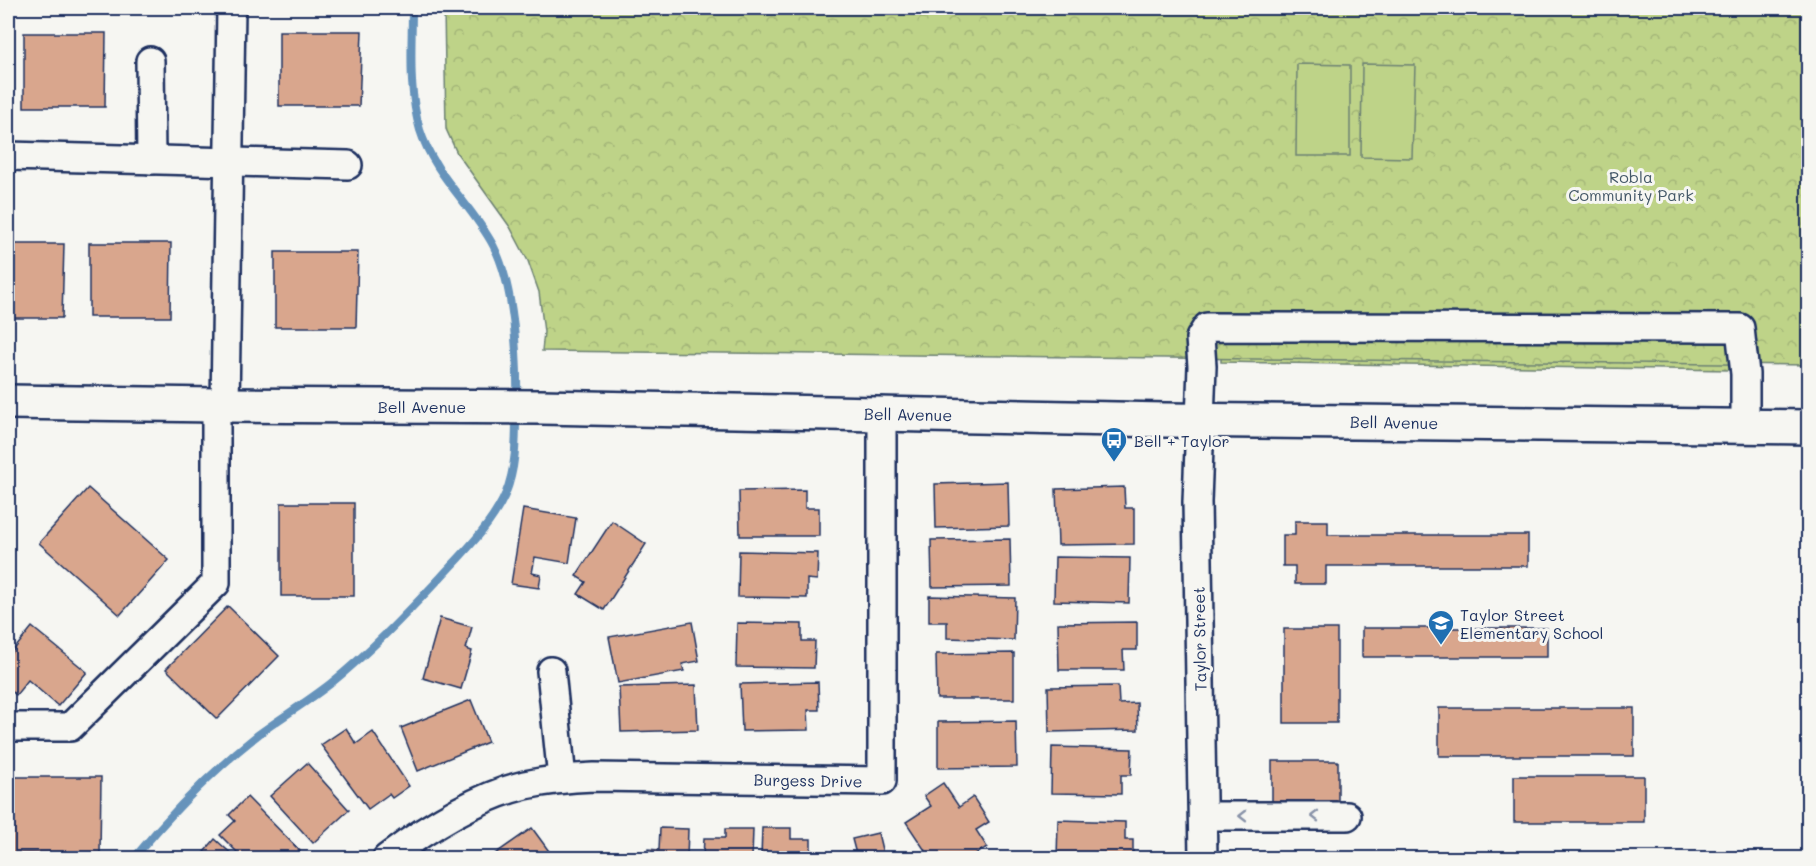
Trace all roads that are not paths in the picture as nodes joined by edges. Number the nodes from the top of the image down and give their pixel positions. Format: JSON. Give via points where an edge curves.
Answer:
{"nodes":[{"id":1,"x":231,"y":8,"type":"edge"},
{"id":2,"x":150,"y":61,"type":"dead end"},
{"id":3,"x":8,"y":156,"type":"edge"},
{"id":4,"x":151,"y":160,"type":"junction"},
{"id":5,"x":229,"y":162,"type":"junction"},
{"id":6,"x":348,"y":165,"type":"dead end"},
{"id":7,"x":8,"y":402,"type":"edge"},
{"id":8,"x":220,"y":405,"type":"junction"},
{"id":9,"x":882,"y":414,"type":"junction"},
{"id":10,"x":1199,"y":420,"type":"junction"},
{"id":11,"x":1745,"y":426,"type":"junction"},
{"id":12,"x":1809,"y":427,"type":"edge"},
{"id":13,"x":551,"y":671,"type":"dead end"},
{"id":14,"x":8,"y":727,"type":"edge"},
{"id":15,"x":562,"y":779,"type":"junction"},
{"id":16,"x":1203,"y":816,"type":"junction"},
{"id":17,"x":1347,"y":816,"type":"dead end"},
{"id":18,"x":395,"y":856,"type":"edge"},
{"id":19,"x":1203,"y":858,"type":"edge"}],
"edges":[{"from":1,"to":5,"type":"street"},
{"from":2,"to":4,"type":"street"},
{"from":3,"to":4,"type":"street"},
{"from":4,"to":5,"type":"street"},
{"from":5,"to":6,"type":"street"},
{"from":5,"to":8,"type":"street"},
{"from":7,"to":8,"type":"main road","name":"Bell Avenue"},
{"from":8,"to":9,"type":"main road","name":"Bell Avenue"},
{"from":8,"to":14,"type":"street","via":[[216,583],[70,727]]},
{"from":9,"to":10,"type":"main road","name":"Bell Avenue"},
{"from":9,"to":15,"type":"street","name":"Burgess Drive","via":[[882,781]]},
{"from":10,"to":11,"type":"main road","name":"Bell Avenue"},
{"from":10,"to":11,"type":"street","name":"Taylor Street","via":[[1200,338],[1207,327],[1740,328]]},
{"from":10,"to":16,"type":"street","name":"Taylor Street","via":[[1197,574]]},
{"from":11,"to":12,"type":"main road","name":"Bell Avenue"},
{"from":13,"to":15,"type":"street"},
{"from":15,"to":18,"type":"street","name":"Burgess Drive","via":[[488,797],[447,818]]},
{"from":17,"to":16,"type":"street","one_way":true},
{"from":16,"to":19,"type":"street","name":"Taylor Street"}]}
